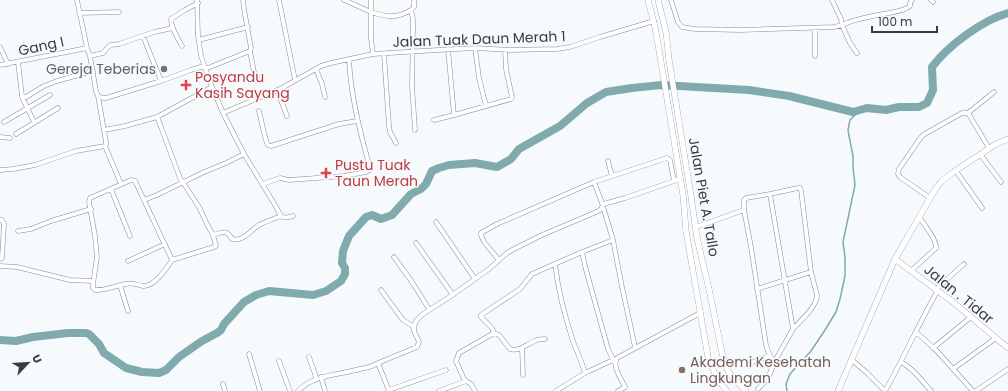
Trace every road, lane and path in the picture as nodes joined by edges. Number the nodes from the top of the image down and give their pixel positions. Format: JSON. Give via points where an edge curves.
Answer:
{"nodes":[{"id":1,"x":77,"y":0,"type":"edge"},
{"id":2,"x":243,"y":0,"type":"edge"},
{"id":3,"x":279,"y":0,"type":"edge"},
{"id":4,"x":344,"y":0,"type":"edge"},
{"id":5,"x":371,"y":0,"type":"edge"},
{"id":6,"x":414,"y":0,"type":"edge"},
{"id":7,"x":648,"y":0,"type":"edge"},
{"id":8,"x":658,"y":0,"type":"edge"},
{"id":9,"x":671,"y":0,"type":"edge"},
{"id":10,"x":832,"y":0,"type":"edge"},
{"id":11,"x":910,"y":1,"type":"edge"},
{"id":12,"x":198,"y":2,"type":"edge"},
{"id":13,"x":411,"y":10,"type":"junction"},
{"id":14,"x":119,"y":12,"type":"dead end"},
{"id":15,"x":371,"y":12,"type":"junction"},
{"id":16,"x":79,"y":13,"type":"junction"},
{"id":17,"x":654,"y":21,"type":"junction"},
{"id":18,"x":842,"y":25,"type":"junction"},
{"id":19,"x":248,"y":27,"type":"junction"},
{"id":20,"x":173,"y":28,"type":"junction"},
{"id":21,"x":815,"y":28,"type":"junction"},
{"id":22,"x":143,"y":36,"type":"junction"},
{"id":23,"x":199,"y":40,"type":"junction"},
{"id":24,"x":182,"y":46,"type":"dead end"},
{"id":25,"x":0,"y":47,"type":"edge"},
{"id":26,"x":475,"y":48,"type":"junction"},
{"id":27,"x":87,"y":49,"type":"junction"},
{"id":28,"x":448,"y":49,"type":"junction"},
{"id":29,"x":505,"y":50,"type":"junction"},
{"id":30,"x":250,"y":52,"type":"junction"},
{"id":31,"x":413,"y":52,"type":"junction"},
{"id":32,"x":857,"y":53,"type":"dead end"},
{"id":33,"x":373,"y":54,"type":"junction"},
{"id":34,"x":384,"y":54,"type":"junction"},
{"id":35,"x":90,"y":56,"type":"junction"},
{"id":36,"x":815,"y":56,"type":"dead end"},
{"id":37,"x":349,"y":60,"type":"junction"},
{"id":38,"x":18,"y":62,"type":"junction"},
{"id":39,"x":8,"y":64,"type":"junction"},
{"id":40,"x":0,"y":65,"type":"edge"},
{"id":41,"x":204,"y":67,"type":"junction"},
{"id":42,"x":316,"y":69,"type":"junction"},
{"id":43,"x":93,"y":71,"type":"junction"},
{"id":44,"x":254,"y":72,"type":"dead end"},
{"id":45,"x":296,"y":80,"type":"junction"},
{"id":46,"x":161,"y":81,"type":"junction"},
{"id":47,"x":212,"y":86,"type":"junction"},
{"id":48,"x":277,"y":90,"type":"junction"},
{"id":49,"x":994,"y":92,"type":"dead end"},
{"id":50,"x":50,"y":95,"type":"dead end"},
{"id":51,"x":22,"y":96,"type":"junction"},
{"id":52,"x":98,"y":96,"type":"junction"},
{"id":53,"x":325,"y":97,"type":"dead end"},
{"id":54,"x":486,"y":106,"type":"junction"},
{"id":55,"x":27,"y":108,"type":"junction"},
{"id":56,"x":58,"y":108,"type":"dead end"},
{"id":57,"x":259,"y":111,"type":"dead end"},
{"id":58,"x":223,"y":113,"type":"junction"},
{"id":59,"x":968,"y":113,"type":"junction"},
{"id":60,"x":454,"y":115,"type":"junction"},
{"id":61,"x":287,"y":116,"type":"dead end"},
{"id":62,"x":157,"y":117,"type":"junction"},
{"id":63,"x":434,"y":120,"type":"dead end"},
{"id":64,"x":357,"y":121,"type":"junction"},
{"id":65,"x":4,"y":122,"type":"dead end"},
{"id":66,"x":34,"y":122,"type":"junction"},
{"id":67,"x":104,"y":130,"type":"junction"},
{"id":68,"x":415,"y":130,"type":"dead end"},
{"id":69,"x":16,"y":134,"type":"dead end"},
{"id":70,"x":0,"y":137,"type":"edge"},
{"id":71,"x":10,"y":138,"type":"dead end"},
{"id":72,"x":1008,"y":139,"type":"edge"},
{"id":73,"x":396,"y":143,"type":"dead end"},
{"id":74,"x":105,"y":146,"type":"junction"},
{"id":75,"x":989,"y":148,"type":"junction"},
{"id":76,"x":244,"y":154,"type":"junction"},
{"id":77,"x":980,"y":154,"type":"junction"},
{"id":78,"x":608,"y":161,"type":"dead end"},
{"id":79,"x":0,"y":170,"type":"edge"},
{"id":80,"x":956,"y":171,"type":"junction"},
{"id":81,"x":612,"y":176,"type":"junction"},
{"id":82,"x":677,"y":180,"type":"junction"},
{"id":83,"x":594,"y":182,"type":"junction"},
{"id":84,"x":1001,"y":182,"type":"dead end"},
{"id":85,"x":183,"y":183,"type":"junction"},
{"id":86,"x":121,"y":184,"type":"junction"},
{"id":87,"x":263,"y":184,"type":"junction"},
{"id":88,"x":111,"y":189,"type":"junction"},
{"id":89,"x":770,"y":194,"type":"junction"},
{"id":90,"x":930,"y":198,"type":"junction"},
{"id":91,"x":144,"y":200,"type":"junction"},
{"id":92,"x":602,"y":206,"type":"junction"},
{"id":93,"x":982,"y":208,"type":"dead end"},
{"id":94,"x":91,"y":209,"type":"junction"},
{"id":95,"x":744,"y":210,"type":"junction"},
{"id":96,"x":280,"y":216,"type":"junction"},
{"id":97,"x":293,"y":216,"type":"dead end"},
{"id":98,"x":919,"y":217,"type":"junction"},
{"id":99,"x":0,"y":220,"type":"edge"},
{"id":100,"x":436,"y":222,"type":"dead end"},
{"id":101,"x":696,"y":227,"type":"junction"},
{"id":102,"x":18,"y":231,"type":"dead end"},
{"id":103,"x":213,"y":235,"type":"junction"},
{"id":104,"x":130,"y":236,"type":"dead end"},
{"id":105,"x":613,"y":240,"type":"junction"},
{"id":106,"x":416,"y":243,"type":"dead end"},
{"id":107,"x":165,"y":244,"type":"junction"},
{"id":108,"x":582,"y":252,"type":"junction"},
{"id":109,"x":394,"y":258,"type":"dead end"},
{"id":110,"x":0,"y":259,"type":"edge"},
{"id":111,"x":895,"y":259,"type":"junction"},
{"id":112,"x":172,"y":260,"type":"junction"},
{"id":113,"x":499,"y":260,"type":"junction"},
{"id":114,"x":128,"y":261,"type":"dead end"},
{"id":115,"x":555,"y":264,"type":"junction"},
{"id":116,"x":964,"y":264,"type":"dead end"},
{"id":117,"x":0,"y":266,"type":"edge"},
{"id":118,"x":912,"y":271,"type":"junction"},
{"id":119,"x":811,"y":272,"type":"junction"},
{"id":120,"x":475,"y":279,"type":"junction"},
{"id":121,"x":785,"y":280,"type":"junction"},
{"id":122,"x":93,"y":281,"type":"junction"},
{"id":123,"x":120,"y":285,"type":"junction"},
{"id":124,"x":757,"y":289,"type":"junction"},
{"id":125,"x":381,"y":290,"type":"dead end"},
{"id":126,"x":937,"y":290,"type":"junction"},
{"id":127,"x":453,"y":295,"type":"junction"},
{"id":128,"x":429,"y":309,"type":"junction"},
{"id":129,"x":128,"y":311,"type":"dead end"},
{"id":130,"x":700,"y":313,"type":"junction"},
{"id":131,"x":971,"y":316,"type":"junction"},
{"id":132,"x":414,"y":327,"type":"junction"},
{"id":133,"x":793,"y":329,"type":"junction"},
{"id":134,"x":916,"y":332,"type":"junction"},
{"id":135,"x":494,"y":333,"type":"junction"},
{"id":136,"x":545,"y":338,"type":"dead end"},
{"id":137,"x":996,"y":338,"type":"junction"},
{"id":138,"x":522,"y":348,"type":"junction"},
{"id":139,"x":636,"y":348,"type":"junction"},
{"id":140,"x":934,"y":348,"type":"junction"},
{"id":141,"x":1008,"y":348,"type":"edge"},
{"id":142,"x":249,"y":354,"type":"dead end"},
{"id":143,"x":769,"y":356,"type":"junction"},
{"id":144,"x":309,"y":357,"type":"dead end"},
{"id":145,"x":852,"y":360,"type":"junction"},
{"id":146,"x":279,"y":361,"type":"dead end"},
{"id":147,"x":775,"y":361,"type":"junction"},
{"id":148,"x":614,"y":362,"type":"junction"},
{"id":149,"x":753,"y":362,"type":"dead end"},
{"id":150,"x":901,"y":362,"type":"junction"},
{"id":151,"x":378,"y":363,"type":"junction"},
{"id":152,"x":953,"y":369,"type":"junction"},
{"id":153,"x":1008,"y":369,"type":"edge"},
{"id":154,"x":446,"y":370,"type":"dead end"},
{"id":155,"x":585,"y":373,"type":"junction"},
{"id":156,"x":523,"y":375,"type":"dead end"},
{"id":157,"x":322,"y":377,"type":"junction"},
{"id":158,"x":316,"y":379,"type":"junction"},
{"id":159,"x":466,"y":381,"type":"junction"},
{"id":160,"x":223,"y":384,"type":"dead end"},
{"id":161,"x":626,"y":389,"type":"edge"},
{"id":162,"x":758,"y":389,"type":"dead end"},
{"id":163,"x":389,"y":390,"type":"edge"},
{"id":164,"x":225,"y":391,"type":"edge"},
{"id":165,"x":260,"y":391,"type":"edge"},
{"id":166,"x":290,"y":391,"type":"edge"},
{"id":167,"x":298,"y":391,"type":"edge"},
{"id":168,"x":325,"y":391,"type":"edge"},
{"id":169,"x":439,"y":391,"type":"edge"},
{"id":170,"x":475,"y":391,"type":"edge"},
{"id":171,"x":556,"y":391,"type":"edge"},
{"id":172,"x":618,"y":391,"type":"edge"},
{"id":173,"x":727,"y":391,"type":"edge"},
{"id":174,"x":746,"y":391,"type":"edge"},
{"id":175,"x":838,"y":391,"type":"edge"},
{"id":176,"x":885,"y":391,"type":"edge"},
{"id":177,"x":931,"y":391,"type":"edge"},
{"id":178,"x":974,"y":391,"type":"edge"}],
"edges":[{"from":1,"to":16,"type":"street"},
{"from":2,"to":19,"type":"street"},
{"from":3,"to":45,"type":"street"},
{"from":4,"to":15,"type":"street"},
{"from":5,"to":15,"type":"street"},
{"from":6,"to":13,"type":"street","via":[[414,7]]},
{"from":7,"to":17,"type":"main road","name":"Jalan Piet A. Tallo"},
{"from":8,"to":101,"type":"main road","name":"Jalan Piet A. Tallo","via":[[666,32]]},
{"from":9,"to":21,"type":"street","via":[[678,22],[685,28]]},
{"from":10,"to":18,"type":"street"},
{"from":11,"to":18,"type":"street","via":[[908,8]]},
{"from":12,"to":20,"type":"street","via":[[171,20]]},
{"from":12,"to":23,"type":"street"},
{"from":13,"to":15,"type":"street","via":[[399,16]]},
{"from":13,"to":31,"type":"street"},
{"from":14,"to":16,"type":"street"},
{"from":15,"to":33,"type":"street"},
{"from":16,"to":27,"type":"street"},
{"from":17,"to":29,"type":"street","name":"Jalan Tuak Daun Merah 1","via":[[570,47]]},
{"from":17,"to":82,"type":"main road","name":"Jalan Piet A. Tallo","via":[[674,139]]},
{"from":18,"to":21,"type":"street","via":[[834,28]]},
{"from":18,"to":32,"type":"street"},
{"from":19,"to":23,"type":"street"},
{"from":19,"to":30,"type":"street"},
{"from":20,"to":22,"type":"street"},
{"from":20,"to":24,"type":"street"},
{"from":21,"to":36,"type":"street"},
{"from":22,"to":35,"type":"street","via":[[111,45],[103,53]]},
{"from":22,"to":46,"type":"street"},
{"from":23,"to":41,"type":"street"},
{"from":25,"to":39,"type":"street"},
{"from":26,"to":28,"type":"street","name":"Jalan Tuak Daun Merah 1"},
{"from":26,"to":29,"type":"street","name":"Jalan Tuak Daun Merah 1"},
{"from":26,"to":54,"type":"street"},
{"from":27,"to":35,"type":"street"},
{"from":27,"to":38,"type":"street","name":"Gang I"},
{"from":28,"to":31,"type":"street","name":"Jalan Tuak Daun Merah 1"},
{"from":28,"to":60,"type":"street"},
{"from":29,"to":54,"type":"street","via":[[512,97]]},
{"from":30,"to":41,"type":"street"},
{"from":30,"to":44,"type":"street"},
{"from":31,"to":34,"type":"street","name":"Jalan Tuak Daun Merah 1"},
{"from":31,"to":68,"type":"street"},
{"from":33,"to":34,"type":"street","name":"Jalan Tuak Daun Merah 1"},
{"from":33,"to":37,"type":"street","name":"Jalan Tuak Daun Merah 1"},
{"from":34,"to":73,"type":"street","via":[[389,126]]},
{"from":35,"to":43,"type":"street"},
{"from":37,"to":42,"type":"street","name":"Jalan Tuak Daun Merah 1"},
{"from":37,"to":64,"type":"street"},
{"from":38,"to":39,"type":"street","name":"Gang I"},
{"from":38,"to":51,"type":"street"},
{"from":39,"to":40,"type":"street","name":"Gang I"},
{"from":41,"to":46,"type":"street"},
{"from":41,"to":47,"type":"street"},
{"from":42,"to":45,"type":"street","name":"Jalan Tuak Daun Merah 1"},
{"from":42,"to":53,"type":"street"},
{"from":43,"to":51,"type":"street","via":[[57,80],[26,97]]},
{"from":43,"to":52,"type":"street"},
{"from":45,"to":48,"type":"street","name":"Jalan Tuak Daun Merah 1"},
{"from":46,"to":52,"type":"street","via":[[106,98]]},
{"from":47,"to":58,"type":"street"},
{"from":47,"to":62,"type":"street"},
{"from":48,"to":58,"type":"street","name":"Jalan Tuak Daun Merah 1"},
{"from":48,"to":61,"type":"street"},
{"from":49,"to":59,"type":"street"},
{"from":50,"to":55,"type":"street"},
{"from":51,"to":55,"type":"street"},
{"from":52,"to":67,"type":"street"},
{"from":54,"to":60,"type":"street"},
{"from":55,"to":65,"type":"street"},
{"from":55,"to":66,"type":"street"},
{"from":56,"to":66,"type":"street"},
{"from":57,"to":64,"type":"street","via":[[267,143],[271,146],[339,124]]},
{"from":58,"to":76,"type":"street"},
{"from":59,"to":75,"type":"street"},
{"from":59,"to":90,"type":"street","via":[[962,113],[923,135],[899,169],[900,176]]},
{"from":60,"to":63,"type":"street"},
{"from":62,"to":67,"type":"street"},
{"from":62,"to":85,"type":"street"},
{"from":64,"to":87,"type":"street","via":[[369,170],[323,178],[280,178]]},
{"from":66,"to":69,"type":"street"},
{"from":67,"to":74,"type":"street"},
{"from":70,"to":71,"type":"street"},
{"from":72,"to":75,"type":"main road"},
{"from":74,"to":79,"type":"street","via":[[76,151],[35,165]]},
{"from":74,"to":86,"type":"street"},
{"from":75,"to":77,"type":"main road"},
{"from":76,"to":85,"type":"street"},
{"from":76,"to":87,"type":"street"},
{"from":77,"to":80,"type":"main road"},
{"from":77,"to":84,"type":"street"},
{"from":78,"to":81,"type":"street"},
{"from":80,"to":90,"type":"main road","via":[[942,181]]},
{"from":80,"to":93,"type":"street"},
{"from":81,"to":82,"type":"street","via":[[668,158]]},
{"from":81,"to":83,"type":"street"},
{"from":82,"to":92,"type":"street","via":[[607,202]]},
{"from":82,"to":130,"type":"main road","name":"Jalan Piet A. Tallo","via":[[682,195]]},
{"from":83,"to":92,"type":"street"},
{"from":83,"to":113,"type":"street","via":[[481,233],[484,242]]},
{"from":85,"to":91,"type":"street"},
{"from":85,"to":103,"type":"street"},
{"from":86,"to":88,"type":"street"},
{"from":86,"to":91,"type":"street","via":[[134,181]]},
{"from":87,"to":96,"type":"street"},
{"from":88,"to":94,"type":"street","via":[[90,198]]},
{"from":88,"to":104,"type":"street"},
{"from":89,"to":95,"type":"street","via":[[746,198]]},
{"from":89,"to":119,"type":"street","via":[[800,188]]},
{"from":89,"to":121,"type":"street"},
{"from":90,"to":98,"type":"main road"},
{"from":91,"to":107,"type":"street"},
{"from":92,"to":105,"type":"street"},
{"from":92,"to":113,"type":"street","via":[[594,213],[521,245]]},
{"from":94,"to":102,"type":"street"},
{"from":94,"to":122,"type":"street","via":[[96,257]]},
{"from":95,"to":101,"type":"street"},
{"from":95,"to":124,"type":"street"},
{"from":96,"to":97,"type":"street"},
{"from":96,"to":103,"type":"street","via":[[235,240],[226,232]]},
{"from":98,"to":111,"type":"main road"},
{"from":98,"to":118,"type":"street","via":[[937,245]]},
{"from":99,"to":110,"type":"street","via":[[4,224]]},
{"from":100,"to":120,"type":"street"},
{"from":101,"to":174,"type":"main road","name":"Jalan Piet A. Tallo","via":[[722,353],[727,369]]},
{"from":103,"to":112,"type":"street","via":[[216,246]]},
{"from":105,"to":108,"type":"street"},
{"from":105,"to":139,"type":"street"},
{"from":106,"to":127,"type":"street"},
{"from":107,"to":112,"type":"street"},
{"from":107,"to":114,"type":"street"},
{"from":108,"to":115,"type":"street"},
{"from":108,"to":148,"type":"street","via":[[608,349]]},
{"from":109,"to":128,"type":"street"},
{"from":111,"to":118,"type":"main road","name":"Jalan . Tidar"},
{"from":111,"to":145,"type":"main road"},
{"from":112,"to":123,"type":"street","via":[[149,286],[130,283]]},
{"from":113,"to":120,"type":"street"},
{"from":115,"to":135,"type":"street","via":[[532,274],[520,289],[481,315]]},
{"from":115,"to":155,"type":"street","via":[[567,320]]},
{"from":116,"to":126,"type":"street"},
{"from":117,"to":122,"type":"street","via":[[17,267],[70,280]]},
{"from":118,"to":126,"type":"main road","name":"Jalan . Tidar"},
{"from":119,"to":121,"type":"street"},
{"from":119,"to":133,"type":"street","via":[[817,295],[816,301]]},
{"from":120,"to":127,"type":"street"},
{"from":121,"to":124,"type":"street"},
{"from":121,"to":133,"type":"street"},
{"from":122,"to":123,"type":"street","via":[[93,288],[96,290]]},
{"from":123,"to":129,"type":"street"},
{"from":124,"to":143,"type":"street"},
{"from":125,"to":132,"type":"street","via":[[403,320]]},
{"from":126,"to":131,"type":"main road","name":"Jalan . Tidar"},
{"from":126,"to":134,"type":"street"},
{"from":127,"to":128,"type":"street"},
{"from":128,"to":132,"type":"street","via":[[419,317]]},
{"from":130,"to":139,"type":"street"},
{"from":130,"to":173,"type":"main road","name":"Jalan Piet A. Tallo","via":[[708,357],[717,379]]},
{"from":131,"to":137,"type":"main road","name":"Jalan . Tidar"},
{"from":131,"to":140,"type":"street"},
{"from":132,"to":151,"type":"street","via":[[419,342],[417,347]]},
{"from":133,"to":147,"type":"street"},
{"from":134,"to":140,"type":"street"},
{"from":134,"to":150,"type":"street"},
{"from":135,"to":138,"type":"street","via":[[499,335],[510,349]]},
{"from":135,"to":159,"type":"street","via":[[459,353],[456,361]]},
{"from":136,"to":138,"type":"street","via":[[535,340]]},
{"from":137,"to":141,"type":"main road","name":"Jalan . Tidar"},
{"from":137,"to":152,"type":"street"},
{"from":138,"to":156,"type":"street"},
{"from":139,"to":148,"type":"street"},
{"from":140,"to":152,"type":"street"},
{"from":142,"to":165,"type":"street"},
{"from":143,"to":147,"type":"street"},
{"from":143,"to":149,"type":"street"},
{"from":144,"to":158,"type":"street"},
{"from":145,"to":175,"type":"main road"},
{"from":145,"to":176,"type":"street"},
{"from":146,"to":166,"type":"street"},
{"from":147,"to":162,"type":"street","via":[[768,378]]},
{"from":148,"to":155,"type":"street"},
{"from":148,"to":161,"type":"street"},
{"from":150,"to":176,"type":"street"},
{"from":150,"to":177,"type":"street","via":[[906,364]]},
{"from":151,"to":157,"type":"street","via":[[355,371]]},
{"from":151,"to":163,"type":"street"},
{"from":152,"to":178,"type":"street"},
{"from":153,"to":178,"type":"street"},
{"from":154,"to":163,"type":"street"},
{"from":155,"to":171,"type":"street"},
{"from":157,"to":158,"type":"street"},
{"from":157,"to":168,"type":"street"},
{"from":158,"to":167,"type":"street"},
{"from":159,"to":169,"type":"street"},
{"from":159,"to":170,"type":"street"},
{"from":160,"to":164,"type":"street"},
{"from":161,"to":172,"type":"street"}]}
